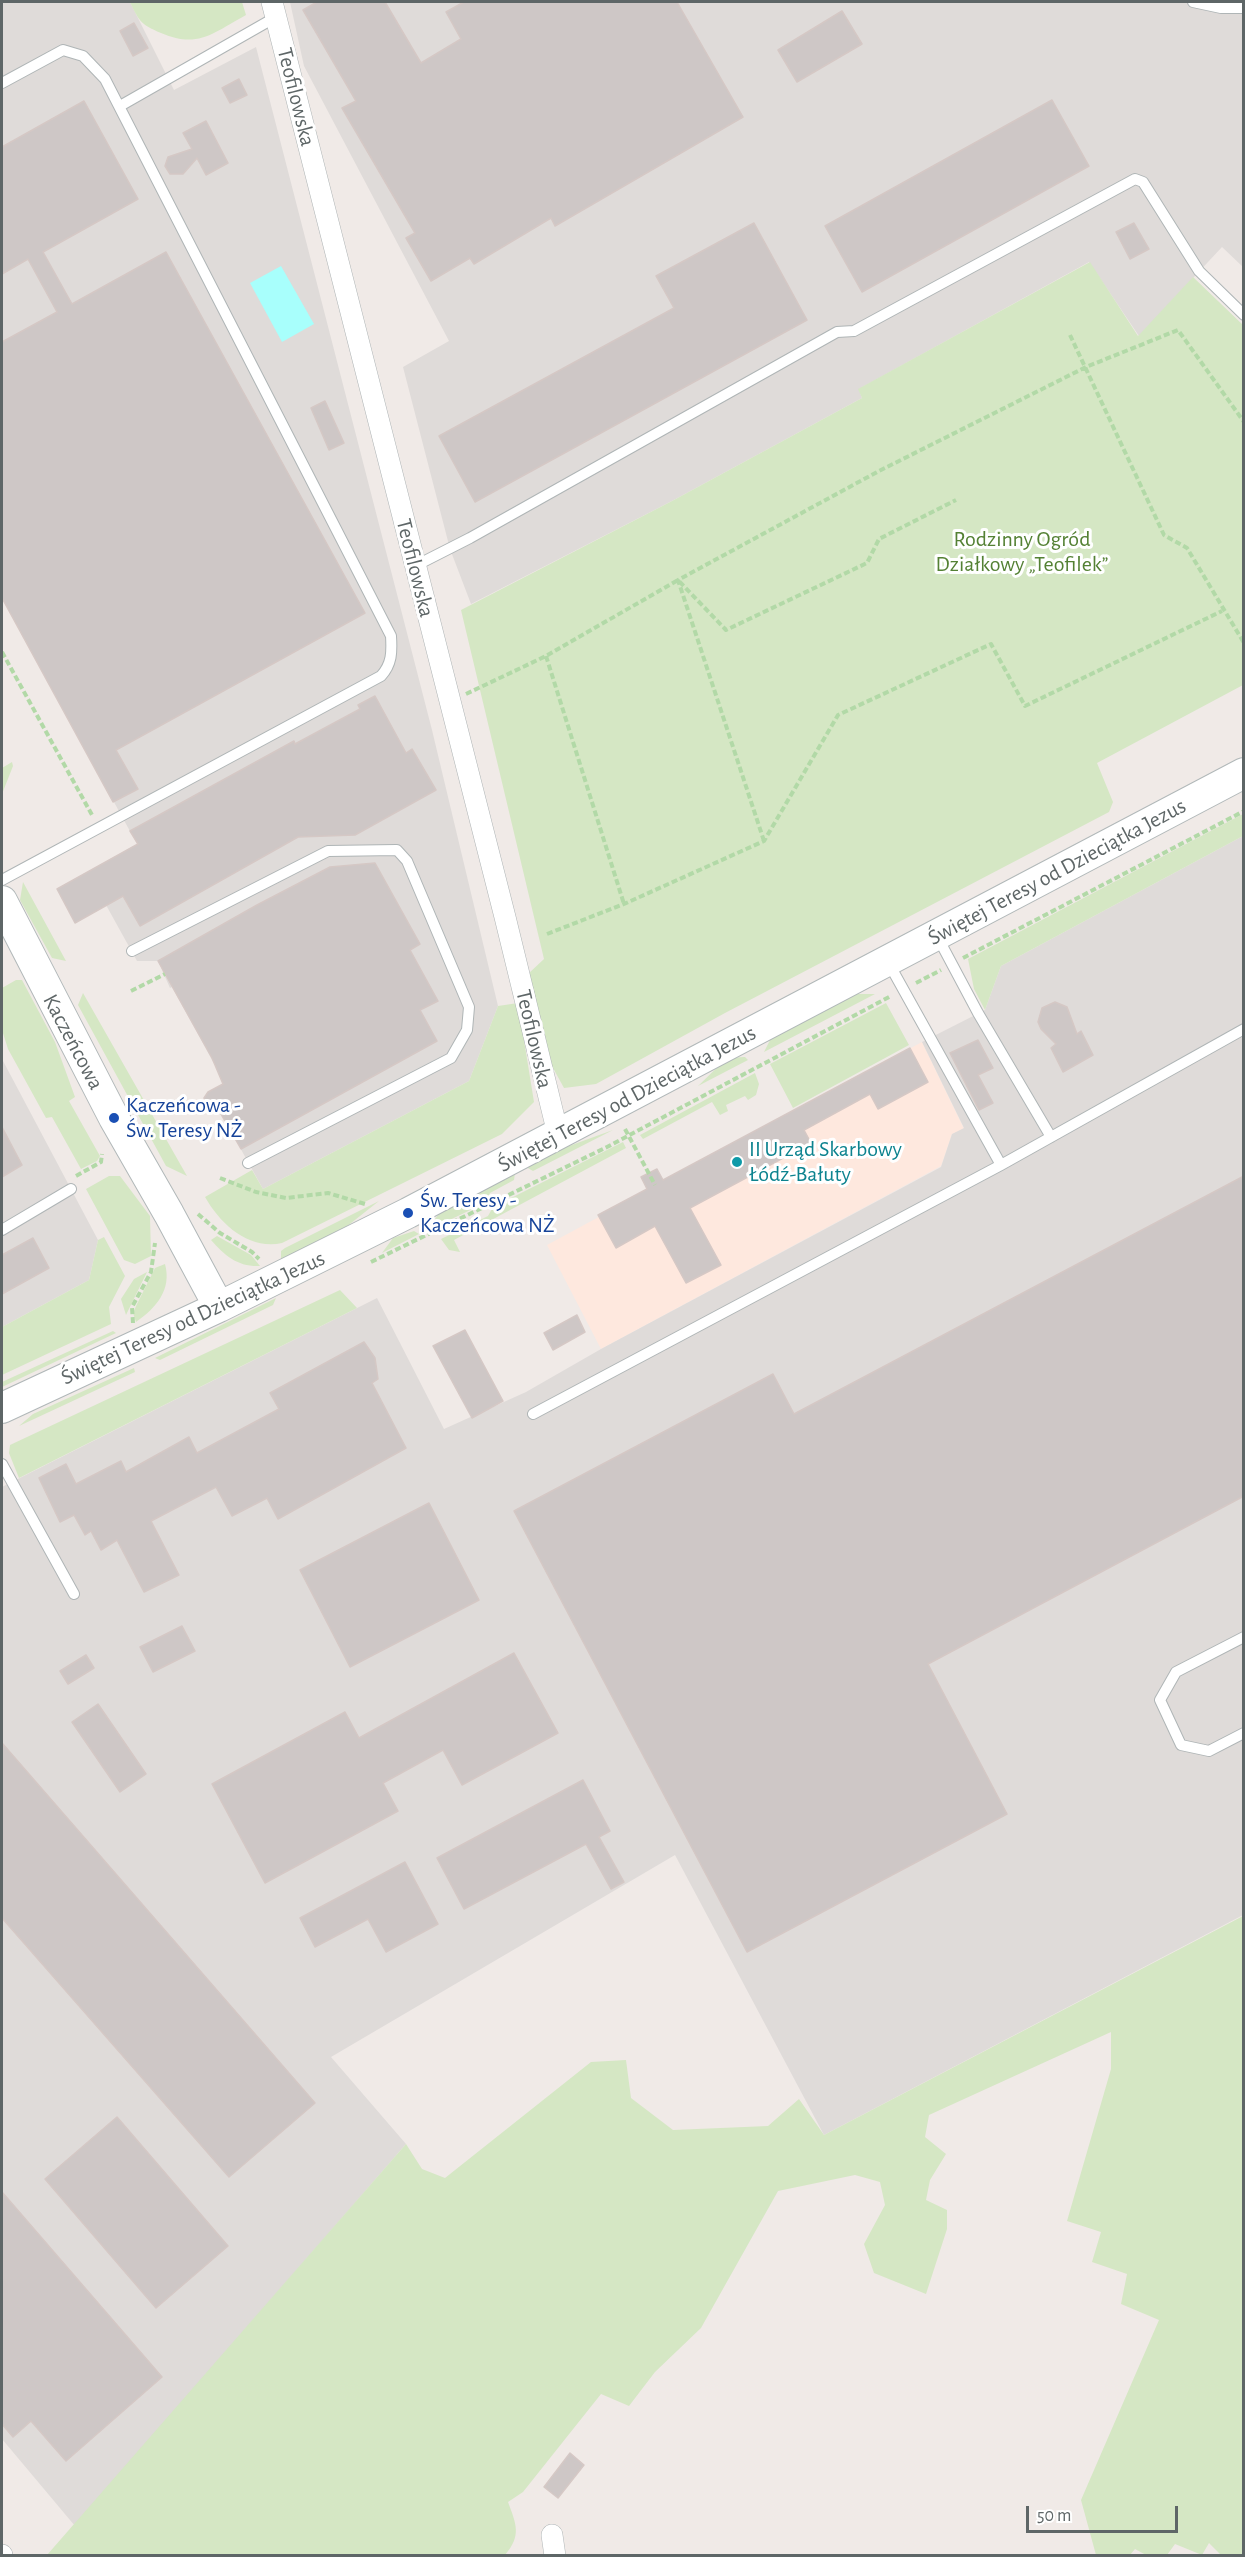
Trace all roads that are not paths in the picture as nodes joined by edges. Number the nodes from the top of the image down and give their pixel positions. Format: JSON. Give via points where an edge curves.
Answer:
{"nodes":[{"id":1,"x":1193,"y":2,"type":"edge"},
{"id":2,"x":1244,"y":8,"type":"edge"},
{"id":3,"x":274,"y":9,"type":"edge"},
{"id":4,"x":2,"y":83,"type":"edge"},
{"id":5,"x":120,"y":106,"type":"junction"},
{"id":6,"x":1244,"y":315,"type":"edge"},
{"id":7,"x":415,"y":566,"type":"junction"},
{"id":8,"x":1244,"y":773,"type":"edge"},
{"id":9,"x":2,"y":880,"type":"edge"},
{"id":10,"x":2,"y":901,"type":"edge"},
{"id":11,"x":937,"y":936,"type":"junction"},
{"id":12,"x":132,"y":951,"type":"dead end"},
{"id":13,"x":888,"y":961,"type":"junction"},
{"id":14,"x":1244,"y":1029,"type":"edge"},
{"id":15,"x":558,"y":1134,"type":"junction"},
{"id":16,"x":1051,"y":1137,"type":"junction"},
{"id":17,"x":248,"y":1163,"type":"dead end"},
{"id":18,"x":1001,"y":1165,"type":"junction"},
{"id":19,"x":71,"y":1188,"type":"dead end"},
{"id":20,"x":2,"y":1230,"type":"edge"},
{"id":21,"x":219,"y":1307,"type":"junction"},
{"id":22,"x":2,"y":1408,"type":"edge"},
{"id":23,"x":532,"y":1414,"type":"dead end"},
{"id":24,"x":2,"y":1464,"type":"edge"},
{"id":25,"x":74,"y":1594,"type":"dead end"},
{"id":26,"x":1244,"y":1637,"type":"edge"},
{"id":27,"x":1244,"y":1732,"type":"edge"}],
"edges":[{"from":1,"to":2,"type":"lane"},
{"from":3,"to":5,"type":"lane"},
{"from":3,"to":7,"type":"street","name":"Teofilowska"},
{"from":4,"to":5,"type":"lane","via":[[63,50],[82,56],[96,68]]},
{"from":5,"to":9,"type":"lane","via":[[391,636],[392,652],[388,669],[381,676]]},
{"from":6,"to":7,"type":"lane","via":[[1199,272],[1143,182],[1135,179],[854,331],[837,332]]},
{"from":7,"to":15,"type":"street","name":"Teofilowska"},
{"from":8,"to":11,"type":"street","name":"Świętej Teresy od Dzieciątka Jezus"},
{"from":10,"to":21,"type":"street","name":"Kaczeńcowa","via":[[114,1118]]},
{"from":11,"to":13,"type":"street","name":"Świętej Teresy od Dzieciątka Jezus"},
{"from":11,"to":16,"type":"lane"},
{"from":12,"to":17,"type":"lane","via":[[328,851],[397,850],[407,861],[469,1007],[467,1030],[451,1058]]},
{"from":13,"to":15,"type":"street","name":"Świętej Teresy od Dzieciątka Jezus"},
{"from":13,"to":18,"type":"lane"},
{"from":14,"to":16,"type":"lane"},
{"from":15,"to":21,"type":"street","name":"Świętej Teresy od Dzieciątka Jezus"},
{"from":16,"to":18,"type":"lane"},
{"from":18,"to":23,"type":"lane"},
{"from":19,"to":20,"type":"lane"},
{"from":21,"to":22,"type":"street","name":"Świętej Teresy od Dzieciątka Jezus"},
{"from":24,"to":25,"type":"lane"},
{"from":26,"to":27,"type":"lane","via":[[1176,1672],[1160,1700],[1181,1745],[1209,1751]]}]}
